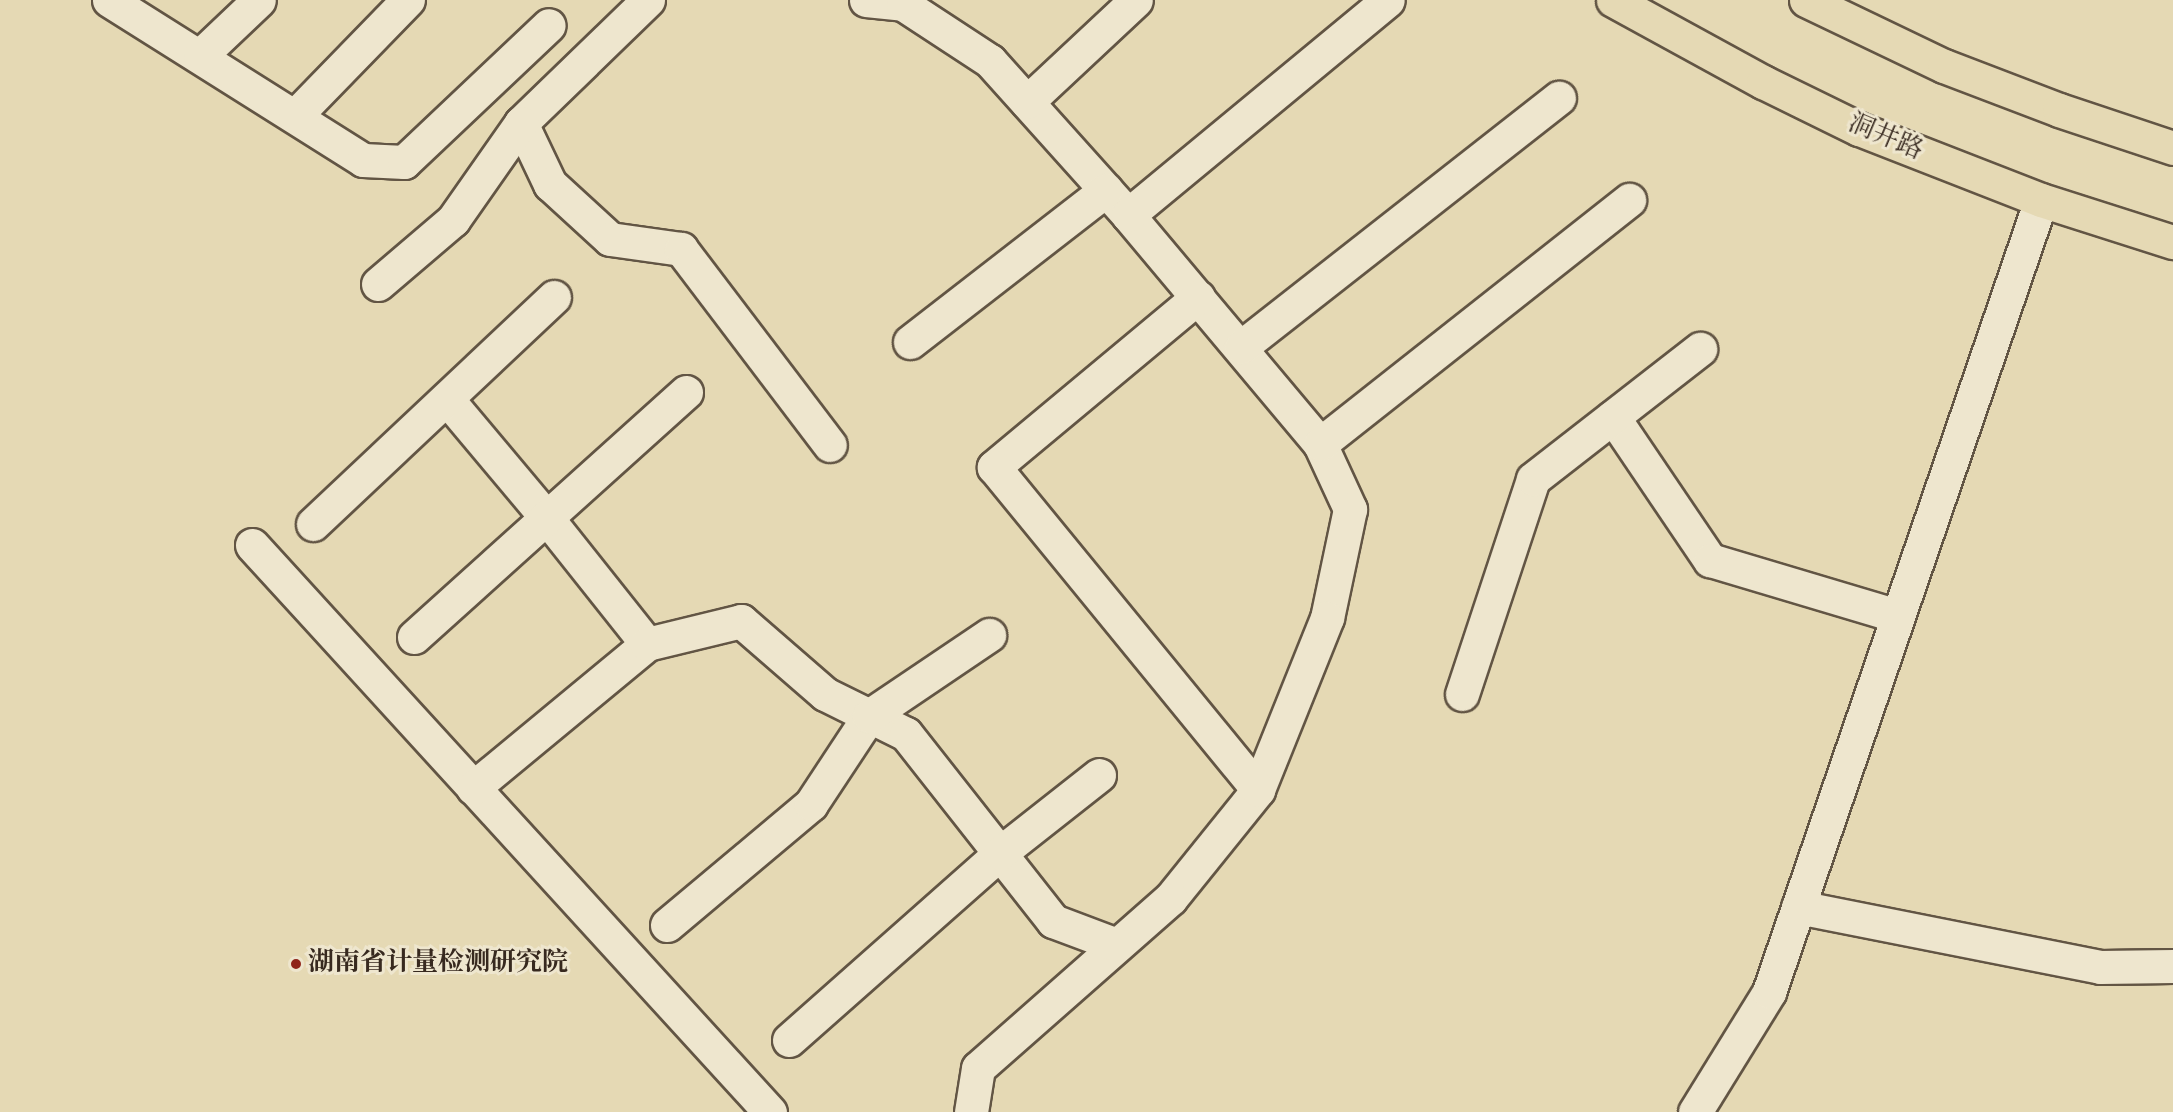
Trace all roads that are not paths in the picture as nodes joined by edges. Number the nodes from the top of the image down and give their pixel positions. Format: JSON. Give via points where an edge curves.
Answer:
{"nodes":[{"id":1,"x":259,"y":0,"type":"edge"},
{"id":2,"x":408,"y":0,"type":"edge"},
{"id":3,"x":648,"y":0,"type":"edge"},
{"id":4,"x":866,"y":0,"type":"edge"},
{"id":5,"x":1136,"y":0,"type":"edge"},
{"id":6,"x":1388,"y":0,"type":"edge"},
{"id":7,"x":1612,"y":0,"type":"edge"},
{"id":8,"x":1806,"y":0,"type":"edge"},
{"id":9,"x":111,"y":1,"type":"edge"},
{"id":10,"x":549,"y":25,"type":"dead end"},
{"id":11,"x":200,"y":56,"type":"junction"},
{"id":12,"x":1559,"y":98,"type":"dead end"},
{"id":13,"x":1027,"y":102,"type":"junction"},
{"id":14,"x":295,"y":116,"type":"junction"},
{"id":15,"x":521,"y":123,"type":"junction"},
{"id":16,"x":2173,"y":148,"type":"edge"},
{"id":17,"x":1106,"y":190,"type":"junction"},
{"id":18,"x":1629,"y":200,"type":"dead end"},
{"id":19,"x":2041,"y":200,"type":"junction"},
{"id":20,"x":1128,"y":215,"type":"junction"},
{"id":21,"x":2173,"y":242,"type":"edge"},
{"id":22,"x":378,"y":285,"type":"dead end"},
{"id":23,"x":554,"y":297,"type":"dead end"},
{"id":24,"x":1198,"y":297,"type":"junction"},
{"id":25,"x":910,"y":342,"type":"dead end"},
{"id":26,"x":1241,"y":347,"type":"junction"},
{"id":27,"x":1700,"y":350,"type":"dead end"},
{"id":28,"x":686,"y":392,"type":"dead end"},
{"id":29,"x":447,"y":399,"type":"junction"},
{"id":30,"x":1613,"y":417,"type":"junction"},
{"id":31,"x":1320,"y":444,"type":"junction"},
{"id":32,"x":830,"y":445,"type":"dead end"},
{"id":33,"x":546,"y":517,"type":"junction"},
{"id":34,"x":313,"y":524,"type":"dead end"},
{"id":35,"x":252,"y":545,"type":"dead end"},
{"id":36,"x":1898,"y":616,"type":"junction"},
{"id":37,"x":989,"y":635,"type":"dead end"},
{"id":38,"x":414,"y":638,"type":"dead end"},
{"id":39,"x":647,"y":645,"type":"junction"},
{"id":40,"x":1462,"y":694,"type":"dead end"},
{"id":41,"x":869,"y":716,"type":"junction"},
{"id":42,"x":1099,"y":776,"type":"dead end"},
{"id":43,"x":473,"y":788,"type":"junction"},
{"id":44,"x":1258,"y":790,"type":"junction"},
{"id":45,"x":1000,"y":853,"type":"junction"},
{"id":46,"x":1798,"y":907,"type":"junction"},
{"id":47,"x":667,"y":925,"type":"dead end"},
{"id":48,"x":1117,"y":945,"type":"junction"},
{"id":49,"x":2173,"y":966,"type":"edge"},
{"id":50,"x":789,"y":1040,"type":"dead end"},
{"id":51,"x":770,"y":1112,"type":"edge"},
{"id":52,"x":971,"y":1112,"type":"edge"},
{"id":53,"x":1695,"y":1112,"type":"edge"}],
"edges":[{"from":1,"to":11,"type":"street"},
{"from":2,"to":14,"type":"street"},
{"from":3,"to":15,"type":"street"},
{"from":4,"to":13,"type":"street","via":[[903,4],[990,61]]},
{"from":5,"to":13,"type":"street"},
{"from":6,"to":20,"type":"street"},
{"from":7,"to":19,"type":"main road","name":"洞井路","via":[[1762,82],[1859,129]]},
{"from":8,"to":16,"type":"main road","via":[[1944,66]]},
{"from":9,"to":11,"type":"street"},
{"from":10,"to":14,"type":"street","via":[[404,162],[363,160]]},
{"from":11,"to":14,"type":"street"},
{"from":12,"to":26,"type":"street"},
{"from":13,"to":17,"type":"street"},
{"from":15,"to":22,"type":"street","via":[[453,220]]},
{"from":15,"to":32,"type":"street","via":[[550,183],[610,239],[681,249]]},
{"from":17,"to":20,"type":"street"},
{"from":17,"to":25,"type":"street"},
{"from":18,"to":31,"type":"street"},
{"from":19,"to":21,"type":"main road","name":"洞井路"},
{"from":19,"to":36,"type":"street"},
{"from":20,"to":24,"type":"street"},
{"from":23,"to":29,"type":"street"},
{"from":24,"to":26,"type":"street"},
{"from":24,"to":44,"type":"street","via":[[994,467]]},
{"from":26,"to":31,"type":"street"},
{"from":27,"to":30,"type":"street"},
{"from":28,"to":33,"type":"street"},
{"from":29,"to":33,"type":"street"},
{"from":29,"to":34,"type":"street"},
{"from":30,"to":36,"type":"street","via":[[1710,560]]},
{"from":30,"to":40,"type":"street","via":[[1533,479]]},
{"from":31,"to":44,"type":"street","via":[[1350,509],[1327,618]]},
{"from":33,"to":38,"type":"street"},
{"from":33,"to":39,"type":"street"},
{"from":35,"to":43,"type":"street"},
{"from":36,"to":46,"type":"street"},
{"from":37,"to":41,"type":"street"},
{"from":39,"to":41,"type":"street","via":[[741,621],[825,694]]},
{"from":39,"to":43,"type":"street"},
{"from":41,"to":45,"type":"street","via":[[906,734]]},
{"from":41,"to":47,"type":"street","via":[[811,804]]},
{"from":42,"to":45,"type":"street"},
{"from":43,"to":51,"type":"street"},
{"from":44,"to":48,"type":"street","via":[[1171,898]]},
{"from":45,"to":48,"type":"street","via":[[1053,921]]},
{"from":45,"to":50,"type":"street"},
{"from":46,"to":49,"type":"street","via":[[2100,967]]},
{"from":46,"to":53,"type":"street","via":[[1769,993]]},
{"from":48,"to":52,"type":"street","via":[[978,1068]]}]}
